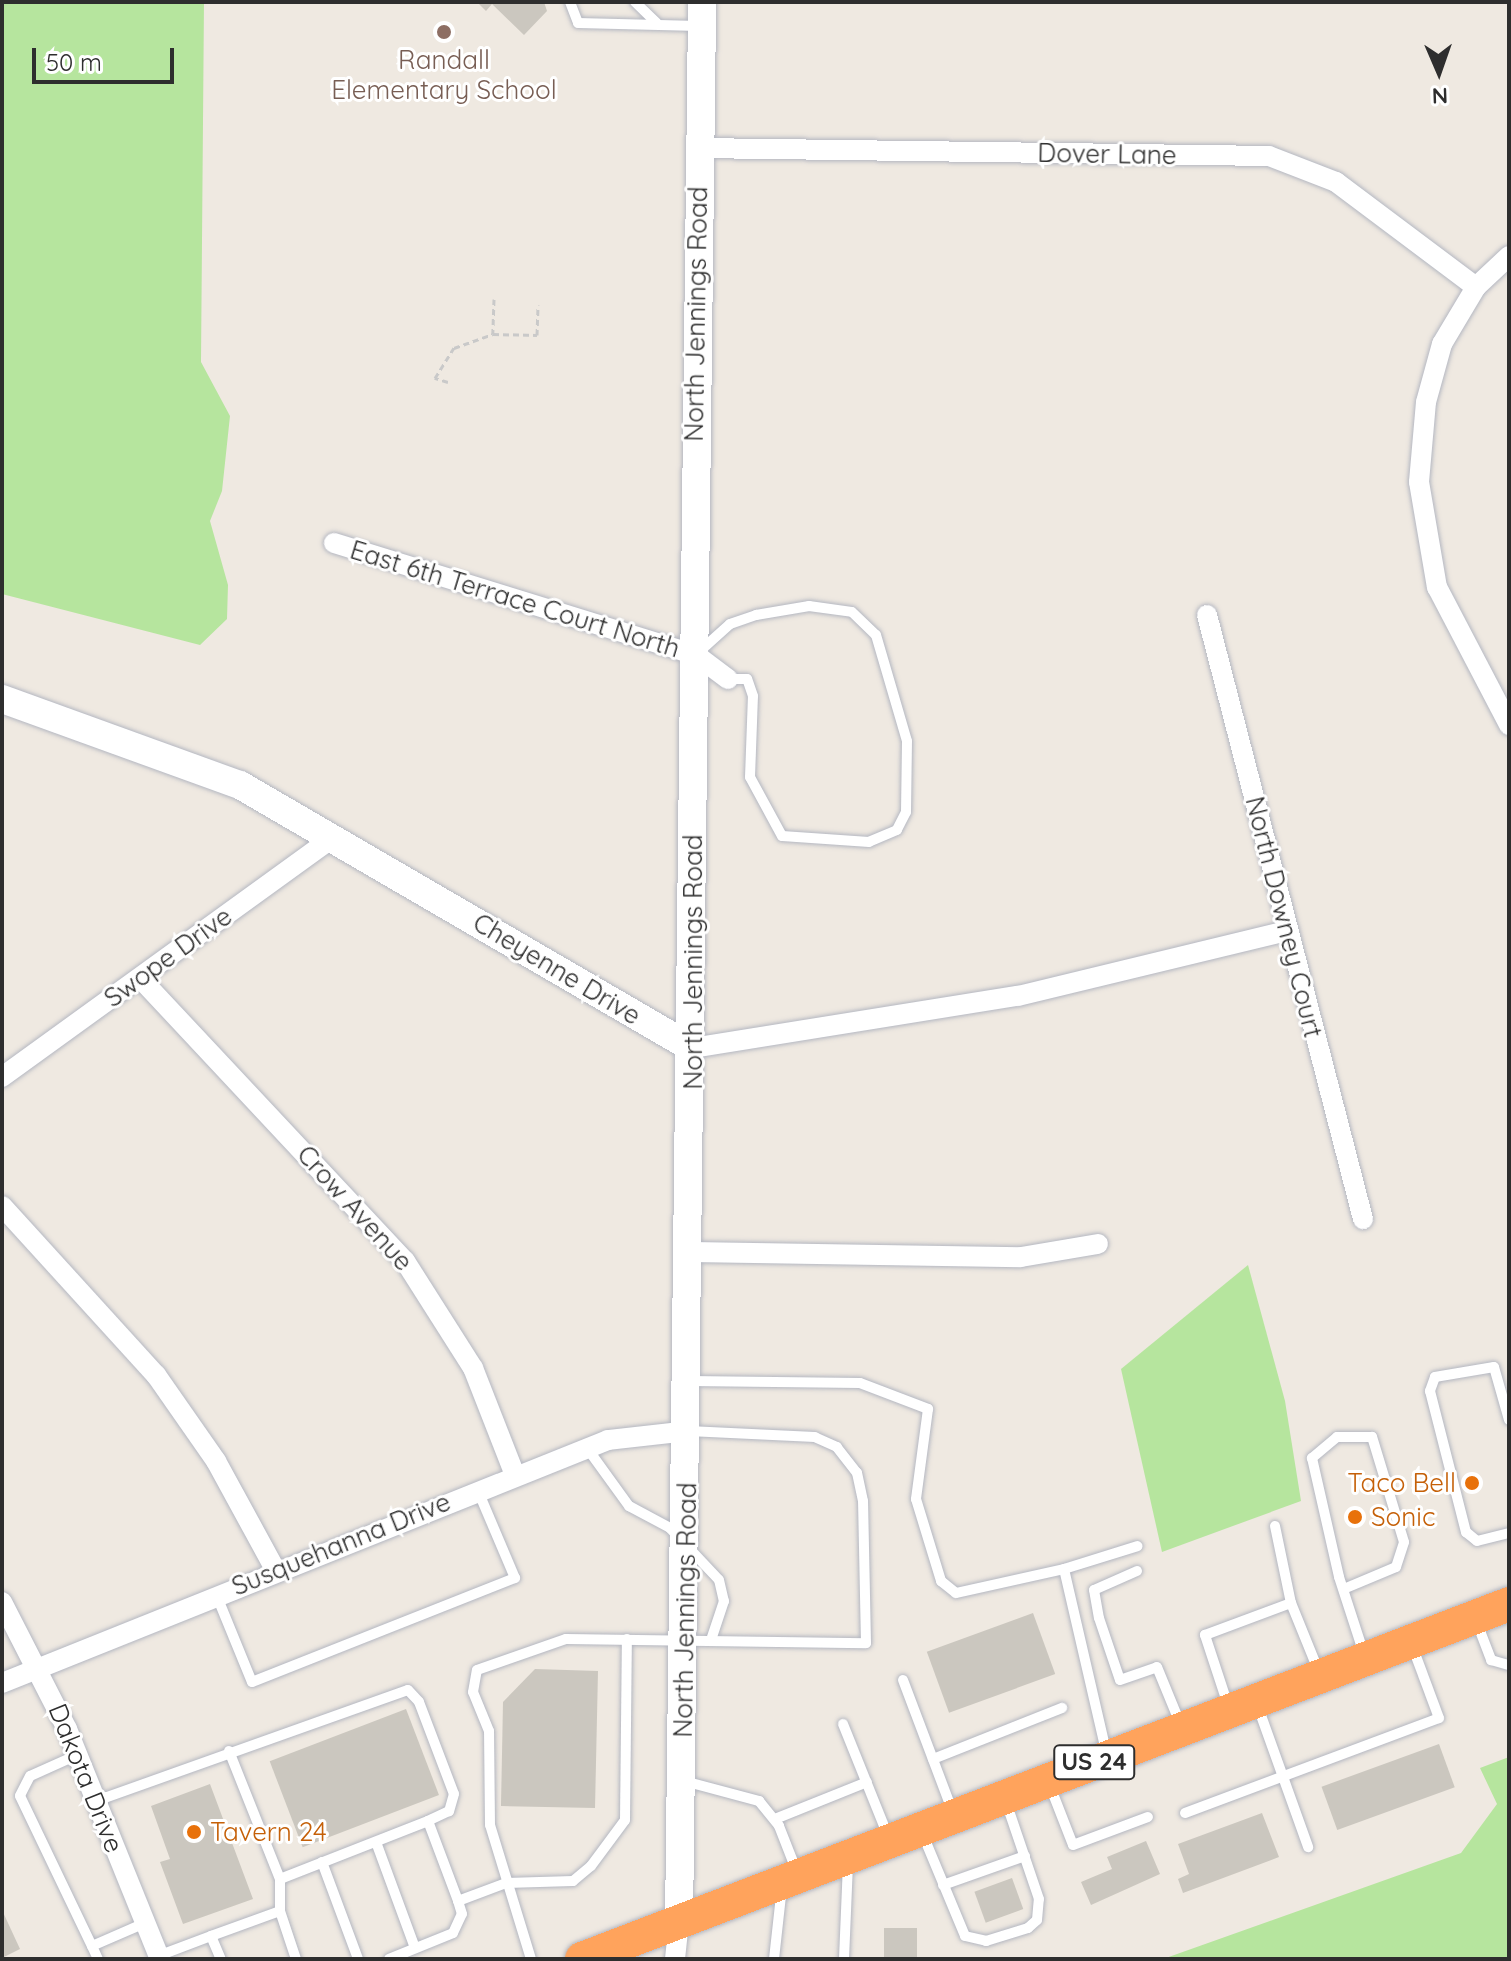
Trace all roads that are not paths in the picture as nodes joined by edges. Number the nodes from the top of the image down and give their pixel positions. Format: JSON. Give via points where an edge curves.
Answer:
{"nodes":[{"id":1,"x":570,"y":2,"type":"edge"},
{"id":2,"x":635,"y":2,"type":"edge"},
{"id":3,"x":701,"y":14,"type":"edge"},
{"id":4,"x":658,"y":24,"type":"junction"},
{"id":5,"x":698,"y":148,"type":"junction"},
{"id":6,"x":1509,"y":256,"type":"edge"},
{"id":7,"x":1476,"y":287,"type":"junction"},
{"id":8,"x":334,"y":543,"type":"dead end"},
{"id":9,"x":1207,"y":615,"type":"dead end"},
{"id":10,"x":696,"y":655,"type":"junction"},
{"id":11,"x":728,"y":679,"type":"joint"},
{"id":12,"x":2,"y":699,"type":"edge"},
{"id":13,"x":1509,"y":725,"type":"edge"},
{"id":14,"x":334,"y":837,"type":"junction"},
{"id":15,"x":1287,"y":931,"type":"junction"},
{"id":16,"x":140,"y":978,"type":"junction"},
{"id":17,"x":692,"y":1048,"type":"junction"},
{"id":18,"x":2,"y":1077,"type":"edge"},
{"id":19,"x":2,"y":1206,"type":"edge"},
{"id":20,"x":1363,"y":1219,"type":"dead end"},
{"id":21,"x":1098,"y":1244,"type":"dead end"},
{"id":22,"x":691,"y":1252,"type":"junction"},
{"id":23,"x":689,"y":1381,"type":"junction"},
{"id":24,"x":1509,"y":1420,"type":"edge"},
{"id":25,"x":688,"y":1431,"type":"junction"},
{"id":26,"x":587,"y":1448,"type":"junction"},
{"id":27,"x":515,"y":1475,"type":"junction"},
{"id":28,"x":478,"y":1489,"type":"junction"},
{"id":29,"x":1275,"y":1526,"type":"dead end"},
{"id":30,"x":1509,"y":1533,"type":"edge"},
{"id":31,"x":1138,"y":1546,"type":"dead end"},
{"id":32,"x":686,"y":1548,"type":"junction"},
{"id":33,"x":275,"y":1569,"type":"junction"},
{"id":34,"x":1064,"y":1569,"type":"junction"},
{"id":35,"x":1137,"y":1571,"type":"dead end"},
{"id":36,"x":1346,"y":1588,"type":"junction"},
{"id":37,"x":216,"y":1594,"type":"junction"},
{"id":38,"x":2,"y":1602,"type":"edge"},
{"id":39,"x":1291,"y":1603,"type":"junction"},
{"id":40,"x":1509,"y":1604,"type":"edge"},
{"id":41,"x":1475,"y":1618,"type":"junction"},
{"id":42,"x":627,"y":1639,"type":"junction"},
{"id":43,"x":698,"y":1640,"type":"junction"},
{"id":44,"x":1411,"y":1642,"type":"junction"},
{"id":45,"x":1366,"y":1660,"type":"junction"},
{"id":46,"x":1509,"y":1665,"type":"edge"},
{"id":47,"x":38,"y":1666,"type":"junction"},
{"id":48,"x":1320,"y":1677,"type":"junction"},
{"id":49,"x":903,"y":1680,"type":"dead end"},
{"id":50,"x":2,"y":1683,"type":"edge"},
{"id":51,"x":1243,"y":1706,"type":"junction"},
{"id":52,"x":1062,"y":1708,"type":"dead end"},
{"id":53,"x":843,"y":1724,"type":"dead end"},
{"id":54,"x":1182,"y":1729,"type":"junction"},
{"id":55,"x":229,"y":1751,"type":"junction"},
{"id":56,"x":77,"y":1755,"type":"junction"},
{"id":57,"x":1107,"y":1757,"type":"junction"},
{"id":58,"x":933,"y":1759,"type":"junction"},
{"id":59,"x":1283,"y":1776,"type":"junction"},
{"id":60,"x":682,"y":1781,"type":"junction"},
{"id":61,"x":1048,"y":1781,"type":"junction"},
{"id":62,"x":867,"y":1782,"type":"junction"},
{"id":63,"x":1004,"y":1797,"type":"junction"},
{"id":64,"x":96,"y":1801,"type":"junction"},
{"id":65,"x":1185,"y":1813,"type":"dead end"},
{"id":66,"x":955,"y":1817,"type":"junction"},
{"id":67,"x":1148,"y":1817,"type":"dead end"},
{"id":68,"x":775,"y":1819,"type":"junction"},
{"id":69,"x":428,"y":1821,"type":"junction"},
{"id":70,"x":906,"y":1836,"type":"junction"},
{"id":71,"x":376,"y":1842,"type":"junction"},
{"id":72,"x":1308,"y":1847,"type":"dead end"},
{"id":73,"x":1025,"y":1856,"type":"junction"},
{"id":74,"x":848,"y":1857,"type":"junction"},
{"id":75,"x":322,"y":1862,"type":"junction"},
{"id":76,"x":790,"y":1878,"type":"junction"},
{"id":77,"x":280,"y":1879,"type":"junction"},
{"id":78,"x":506,"y":1883,"type":"junction"},
{"id":79,"x":943,"y":1885,"type":"junction"},
{"id":80,"x":458,"y":1901,"type":"junction"},
{"id":81,"x":280,"y":1911,"type":"junction"},
{"id":82,"x":679,"y":1922,"type":"junction"},
{"id":83,"x":145,"y":1923,"type":"junction"},
{"id":84,"x":211,"y":1936,"type":"junction"},
{"id":85,"x":92,"y":1946,"type":"junction"},
{"id":86,"x":415,"y":1948,"type":"junction"},
{"id":87,"x":159,"y":1957,"type":"edge"},
{"id":88,"x":98,"y":1959,"type":"edge"},
{"id":89,"x":221,"y":1959,"type":"edge"},
{"id":90,"x":296,"y":1959,"type":"edge"},
{"id":91,"x":358,"y":1959,"type":"edge"},
{"id":92,"x":389,"y":1959,"type":"edge"},
{"id":93,"x":531,"y":1959,"type":"edge"},
{"id":94,"x":582,"y":1959,"type":"edge"},
{"id":95,"x":675,"y":1959,"type":"edge"},
{"id":96,"x":774,"y":1959,"type":"edge"},
{"id":97,"x":844,"y":1959,"type":"edge"}],
"edges":[{"from":1,"to":4,"type":"lane","via":[[578,23]]},
{"from":2,"to":4,"type":"lane"},
{"from":3,"to":4,"type":"lane"},
{"from":3,"to":5,"type":"street","name":"North Jennings Road"},
{"from":5,"to":7,"type":"street","name":"Dover Lane","via":[[1269,156],[1336,182]]},
{"from":5,"to":10,"type":"street","name":"North Jennings Road"},
{"from":6,"to":7,"type":"street"},
{"from":7,"to":13,"type":"street","via":[[1438,359],[1419,482],[1437,587]]},
{"from":8,"to":10,"type":"street","name":"East 6th Terrace Court North"},
{"from":9,"to":15,"type":"street","name":"North Downey Court"},
{"from":10,"to":11,"type":"street","name":"East 6th Terrace Court North"},
{"from":10,"to":11,"type":"lane","via":[[730,624],[756,615],[809,606],[852,612],[876,635],[907,741],[906,812],[897,830],[869,842],[782,836],[750,777],[753,696],[747,679]]},
{"from":10,"to":17,"type":"street","name":"North Jennings Road"},
{"from":12,"to":14,"type":"street","name":"Cheyenne Drive","via":[[170,754]]},
{"from":14,"to":16,"type":"street","name":"Swope Drive"},
{"from":14,"to":17,"type":"street","name":"Cheyenne Drive"},
{"from":15,"to":17,"type":"street","via":[[1018,996]]},
{"from":15,"to":20,"type":"street","name":"North Downey Court"},
{"from":16,"to":18,"type":"street","name":"Swope Drive"},
{"from":16,"to":27,"type":"street","name":"Crow Avenue","via":[[405,1261],[473,1368]]},
{"from":17,"to":22,"type":"street","name":"North Jennings Road"},
{"from":19,"to":33,"type":"street","via":[[156,1375],[216,1461]]},
{"from":21,"to":22,"type":"street","via":[[1021,1257]]},
{"from":22,"to":23,"type":"street","name":"North Jennings Road"},
{"from":23,"to":25,"type":"street","name":"North Jennings Road"},
{"from":23,"to":34,"type":"lane","via":[[860,1383],[904,1394],[928,1409],[916,1499],[941,1581],[956,1593]]},
{"from":24,"to":30,"type":"lane","via":[[1494,1367],[1435,1377],[1430,1391],[1466,1532],[1477,1541]]},
{"from":25,"to":26,"type":"street","name":"Susquehanna Drive"},
{"from":25,"to":32,"type":"street","name":"North Jennings Road"},
{"from":25,"to":43,"type":"lane","via":[[815,1437],[837,1447],[857,1473],[863,1501],[866,1643]]},
{"from":26,"to":27,"type":"street","name":"Susquehanna Drive"},
{"from":26,"to":32,"type":"lane","via":[[629,1506],[670,1528]]},
{"from":27,"to":28,"type":"street","name":"Susquehanna Drive"},
{"from":28,"to":33,"type":"street","name":"Susquehanna Drive"},
{"from":28,"to":37,"type":"lane","via":[[515,1578],[252,1682]]},
{"from":29,"to":39,"type":"lane"},
{"from":31,"to":34,"type":"lane"},
{"from":32,"to":43,"type":"street","name":"North Jennings Road"},
{"from":32,"to":43,"type":"lane","via":[[719,1580],[724,1601]]},
{"from":33,"to":37,"type":"street","name":"Susquehanna Drive"},
{"from":34,"to":57,"type":"lane"},
{"from":35,"to":54,"type":"lane","via":[[1094,1590],[1099,1618],[1120,1680],[1157,1667]]},
{"from":36,"to":36,"type":"lane","via":[[1396,1567],[1404,1542],[1372,1437],[1337,1437],[1312,1458]]},
{"from":36,"to":45,"type":"lane"},
{"from":37,"to":47,"type":"street","name":"Susquehanna Drive"},
{"from":38,"to":47,"type":"street","name":"Dakota Drive"},
{"from":39,"to":48,"type":"lane"},
{"from":39,"to":51,"type":"lane","via":[[1205,1635]]},
{"from":40,"to":41,"type":"highway","number":"US 24"},
{"from":41,"to":44,"type":"highway","number":"US 24"},
{"from":41,"to":46,"type":"lane","via":[[1491,1660]]},
{"from":42,"to":43,"type":"lane"},
{"from":42,"to":78,"type":"lane","via":[[625,1820],[584,1876]]},
{"from":42,"to":78,"type":"lane","via":[[550,1640],[477,1670],[473,1692],[489,1731],[490,1825]]},
{"from":43,"to":60,"type":"street","name":"North Jennings Road"},
{"from":44,"to":45,"type":"highway","number":"US 24"},
{"from":44,"to":59,"type":"lane","via":[[1439,1718]]},
{"from":45,"to":48,"type":"highway","number":"US 24"},
{"from":47,"to":50,"type":"street","name":"Susquehanna Drive"},
{"from":47,"to":56,"type":"street","name":"Dakota Drive"},
{"from":48,"to":51,"type":"highway","number":"US 24"},
{"from":49,"to":58,"type":"lane"},
{"from":51,"to":54,"type":"highway","number":"US 24"},
{"from":51,"to":59,"type":"lane"},
{"from":52,"to":58,"type":"lane"},
{"from":53,"to":62,"type":"lane"},
{"from":54,"to":57,"type":"highway","number":"US 24"},
{"from":55,"to":64,"type":"lane"},
{"from":55,"to":69,"type":"lane","via":[[408,1690],[419,1702],[454,1794],[449,1811]]},
{"from":55,"to":77,"type":"lane"},
{"from":56,"to":64,"type":"street","name":"Dakota Drive"},
{"from":56,"to":85,"type":"lane","via":[[30,1776],[20,1796]]},
{"from":57,"to":61,"type":"highway","number":"US 24"},
{"from":58,"to":66,"type":"lane"},
{"from":59,"to":65,"type":"lane"},
{"from":59,"to":72,"type":"lane"},
{"from":60,"to":68,"type":"lane","via":[[759,1801]]},
{"from":60,"to":82,"type":"street","name":"North Jennings Road"},
{"from":61,"to":63,"type":"highway","number":"US 24"},
{"from":61,"to":67,"type":"lane","via":[[1073,1845]]},
{"from":62,"to":68,"type":"lane"},
{"from":62,"to":70,"type":"lane"},
{"from":63,"to":66,"type":"highway","number":"US 24"},
{"from":63,"to":73,"type":"lane"},
{"from":64,"to":83,"type":"street","name":"Dakota Drive"},
{"from":66,"to":70,"type":"highway","number":"US 24"},
{"from":68,"to":76,"type":"lane"},
{"from":69,"to":71,"type":"lane"},
{"from":69,"to":80,"type":"lane"},
{"from":70,"to":74,"type":"highway","number":"US 24"},
{"from":70,"to":79,"type":"lane"},
{"from":71,"to":75,"type":"lane"},
{"from":71,"to":86,"type":"lane"},
{"from":73,"to":79,"type":"lane"},
{"from":73,"to":79,"type":"lane","via":[[1039,1913],[1017,1931],[970,1940]]},
{"from":74,"to":76,"type":"highway","number":"US 24"},
{"from":74,"to":97,"type":"lane"},
{"from":75,"to":77,"type":"lane"},
{"from":75,"to":91,"type":"lane"},
{"from":76,"to":82,"type":"highway","number":"US 24"},
{"from":76,"to":96,"type":"lane"},
{"from":77,"to":81,"type":"lane"},
{"from":78,"to":80,"type":"lane"},
{"from":78,"to":93,"type":"lane"},
{"from":80,"to":86,"type":"lane","via":[[462,1914],[453,1933]]},
{"from":81,"to":84,"type":"lane"},
{"from":81,"to":90,"type":"lane"},
{"from":82,"to":94,"type":"highway","number":"US 24"},
{"from":82,"to":95,"type":"street"},
{"from":83,"to":85,"type":"lane"},
{"from":83,"to":87,"type":"street","name":"Dakota Drive"},
{"from":84,"to":87,"type":"lane"},
{"from":84,"to":89,"type":"lane"},
{"from":85,"to":88,"type":"lane"},
{"from":86,"to":92,"type":"lane"}]}
